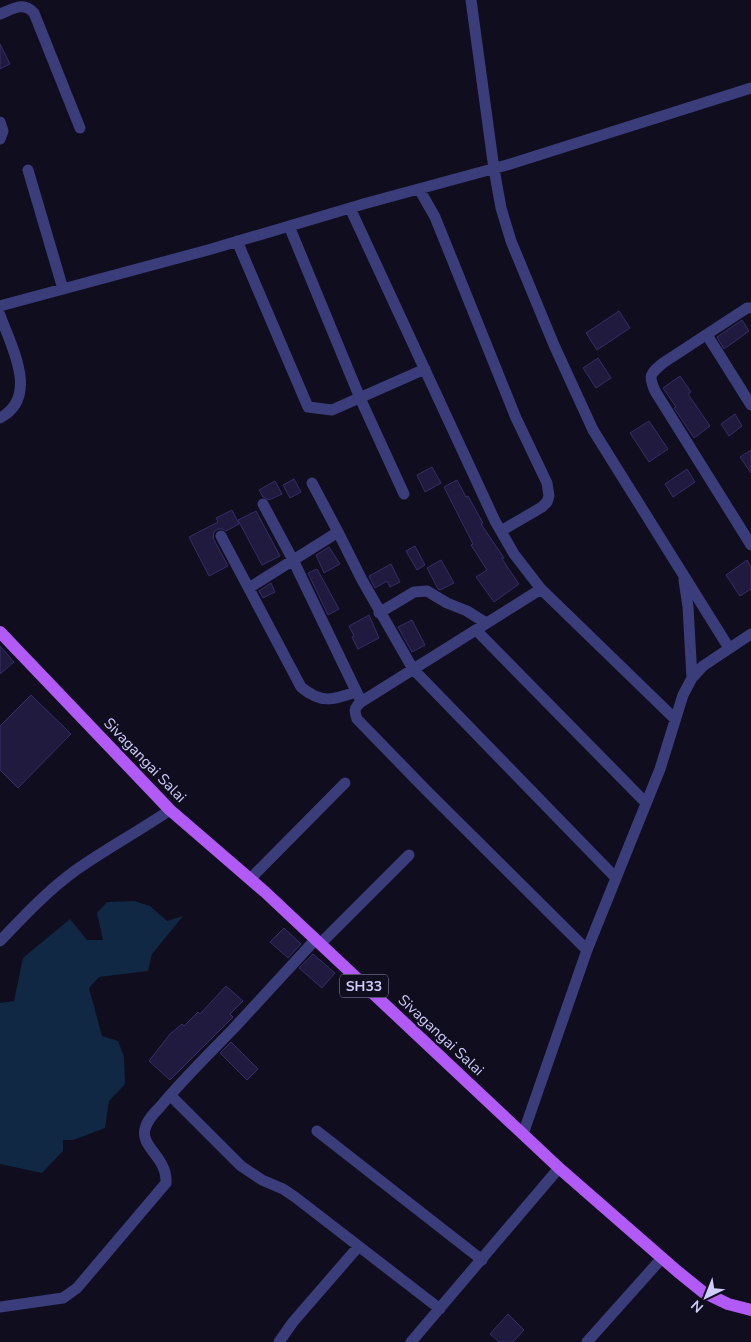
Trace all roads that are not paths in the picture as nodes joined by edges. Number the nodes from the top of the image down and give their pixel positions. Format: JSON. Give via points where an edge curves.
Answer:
{"nodes":[{"id":1,"x":471,"y":0,"type":"edge"},
{"id":2,"x":0,"y":14,"type":"edge"},
{"id":3,"x":749,"y":92,"type":"edge"},
{"id":4,"x":0,"y":122,"type":"edge"},
{"id":5,"x":80,"y":128,"type":"dead end"},
{"id":6,"x":0,"y":139,"type":"edge"},
{"id":7,"x":494,"y":169,"type":"junction"},
{"id":8,"x":28,"y":170,"type":"dead end"},
{"id":9,"x":419,"y":189,"type":"junction"},
{"id":10,"x":350,"y":208,"type":"junction"},
{"id":11,"x":289,"y":226,"type":"junction"},
{"id":12,"x":237,"y":241,"type":"junction"},
{"id":13,"x":62,"y":290,"type":"junction"},
{"id":14,"x":0,"y":306,"type":"edge"},
{"id":15,"x":751,"y":308,"type":"edge"},
{"id":16,"x":0,"y":315,"type":"edge"},
{"id":17,"x":707,"y":335,"type":"junction"},
{"id":18,"x":425,"y":369,"type":"junction"},
{"id":19,"x":360,"y":398,"type":"junction"},
{"id":20,"x":751,"y":405,"type":"edge"},
{"id":21,"x":0,"y":418,"type":"edge"},
{"id":22,"x":312,"y":483,"type":"dead end"},
{"id":23,"x":404,"y":494,"type":"dead end"},
{"id":24,"x":263,"y":504,"type":"dead end"},
{"id":25,"x":501,"y":531,"type":"junction"},
{"id":26,"x":338,"y":532,"type":"junction"},
{"id":27,"x":221,"y":536,"type":"dead end"},
{"id":28,"x":751,"y":545,"type":"edge"},
{"id":29,"x":293,"y":560,"type":"junction"},
{"id":30,"x":683,"y":575,"type":"junction"},
{"id":31,"x":249,"y":588,"type":"junction"},
{"id":32,"x":541,"y":589,"type":"junction"},
{"id":33,"x":379,"y":613,"type":"junction"},
{"id":34,"x":486,"y":623,"type":"junction"},
{"id":35,"x":476,"y":630,"type":"junction"},
{"id":36,"x":0,"y":632,"type":"edge"},
{"id":37,"x":751,"y":634,"type":"edge"},
{"id":38,"x":729,"y":648,"type":"junction"},
{"id":39,"x":413,"y":669,"type":"junction"},
{"id":40,"x":692,"y":678,"type":"junction"},
{"id":41,"x":358,"y":697,"type":"junction"},
{"id":42,"x":675,"y":720,"type":"junction"},
{"id":43,"x":345,"y":783,"type":"dead end"},
{"id":44,"x":646,"y":803,"type":"junction"},
{"id":45,"x":170,"y":810,"type":"junction"},
{"id":46,"x":409,"y":855,"type":"dead end"},
{"id":47,"x":616,"y":878,"type":"junction"},
{"id":48,"x":250,"y":879,"type":"junction"},
{"id":49,"x":0,"y":941,"type":"edge"},
{"id":50,"x":317,"y":942,"type":"junction"},
{"id":51,"x":587,"y":950,"type":"junction"},
{"id":52,"x":170,"y":1095,"type":"junction"},
{"id":53,"x":317,"y":1131,"type":"dead end"},
{"id":54,"x":523,"y":1134,"type":"junction"},
{"id":55,"x":559,"y":1168,"type":"junction"},
{"id":56,"x":358,"y":1247,"type":"junction"},
{"id":57,"x":662,"y":1258,"type":"junction"},
{"id":58,"x":482,"y":1260,"type":"junction"},
{"id":59,"x":0,"y":1307,"type":"edge"},
{"id":60,"x":440,"y":1309,"type":"junction"},
{"id":61,"x":751,"y":1310,"type":"edge"},
{"id":62,"x":415,"y":1341,"type":"edge"},
{"id":63,"x":279,"y":1342,"type":"edge"},
{"id":64,"x":587,"y":1342,"type":"edge"}],
"edges":[{"from":1,"to":7,"type":"street"},
{"from":2,"to":5,"type":"street","via":[[24,6],[34,13]]},
{"from":3,"to":7,"type":"street"},
{"from":4,"to":6,"type":"street","via":[[4,131]]},
{"from":7,"to":9,"type":"street"},
{"from":7,"to":30,"type":"street","via":[[511,241],[578,400],[593,430]]},
{"from":8,"to":13,"type":"street"},
{"from":9,"to":10,"type":"street"},
{"from":9,"to":25,"type":"street","via":[[435,217],[516,418],[547,483],[547,502]]},
{"from":10,"to":11,"type":"street"},
{"from":10,"to":18,"type":"street"},
{"from":11,"to":12,"type":"street"},
{"from":11,"to":19,"type":"street"},
{"from":12,"to":13,"type":"street"},
{"from":12,"to":19,"type":"street","via":[[308,407],[332,410]]},
{"from":13,"to":14,"type":"street"},
{"from":15,"to":17,"type":"street"},
{"from":16,"to":21,"type":"street","via":[[19,367],[22,389],[17,402]]},
{"from":17,"to":20,"type":"street"},
{"from":17,"to":28,"type":"street","via":[[653,371],[650,381]]},
{"from":18,"to":19,"type":"street"},
{"from":18,"to":25,"type":"street"},
{"from":19,"to":23,"type":"street"},
{"from":22,"to":26,"type":"street"},
{"from":24,"to":29,"type":"street"},
{"from":25,"to":32,"type":"street"},
{"from":26,"to":29,"type":"street"},
{"from":26,"to":33,"type":"street"},
{"from":27,"to":31,"type":"street"},
{"from":29,"to":31,"type":"street"},
{"from":29,"to":41,"type":"street"},
{"from":30,"to":38,"type":"street"},
{"from":30,"to":40,"type":"street"},
{"from":31,"to":41,"type":"street","via":[[301,687],[311,696],[322,699]]},
{"from":32,"to":34,"type":"street"},
{"from":32,"to":42,"type":"street"},
{"from":33,"to":34,"type":"street","via":[[414,592],[427,591]]},
{"from":33,"to":39,"type":"street"},
{"from":34,"to":35,"type":"street"},
{"from":35,"to":39,"type":"street"},
{"from":35,"to":44,"type":"street"},
{"from":36,"to":45,"type":"main road","name":"Sivagangai Salai","number":"SH33"},
{"from":37,"to":38,"type":"street"},
{"from":38,"to":40,"type":"street"},
{"from":39,"to":41,"type":"street"},
{"from":39,"to":47,"type":"street"},
{"from":40,"to":42,"type":"street"},
{"from":41,"to":51,"type":"street","via":[[354,712],[357,719]]},
{"from":42,"to":44,"type":"street"},
{"from":43,"to":48,"type":"street"},
{"from":44,"to":47,"type":"street"},
{"from":45,"to":48,"type":"main road","name":"Sivagangai Salai","number":"SH33"},
{"from":45,"to":49,"type":"street","via":[[44,895]]},
{"from":46,"to":50,"type":"street"},
{"from":47,"to":51,"type":"street"},
{"from":48,"to":50,"type":"main road","name":"Sivagangai Salai","number":"SH33"},
{"from":50,"to":52,"type":"street"},
{"from":50,"to":54,"type":"main road","name":"Sivagangai Salai","number":"SH33"},
{"from":51,"to":54,"type":"street"},
{"from":52,"to":56,"type":"street","via":[[241,1166],[295,1197]]},
{"from":52,"to":59,"type":"street","via":[[144,1130],[145,1138],[167,1174],[160,1192],[77,1288],[63,1298]]},
{"from":53,"to":58,"type":"street"},
{"from":54,"to":55,"type":"main road","name":"Sivagangai Salai","number":"SH33"},
{"from":55,"to":57,"type":"main road","name":"Sivagangai Salai","number":"SH33"},
{"from":55,"to":58,"type":"street"},
{"from":56,"to":60,"type":"street"},
{"from":56,"to":63,"type":"street"},
{"from":57,"to":61,"type":"main road","name":"Sivagangai Salai","number":"SH33","via":[[703,1292]]},
{"from":57,"to":64,"type":"street"},
{"from":58,"to":60,"type":"street"},
{"from":60,"to":62,"type":"street"}]}
